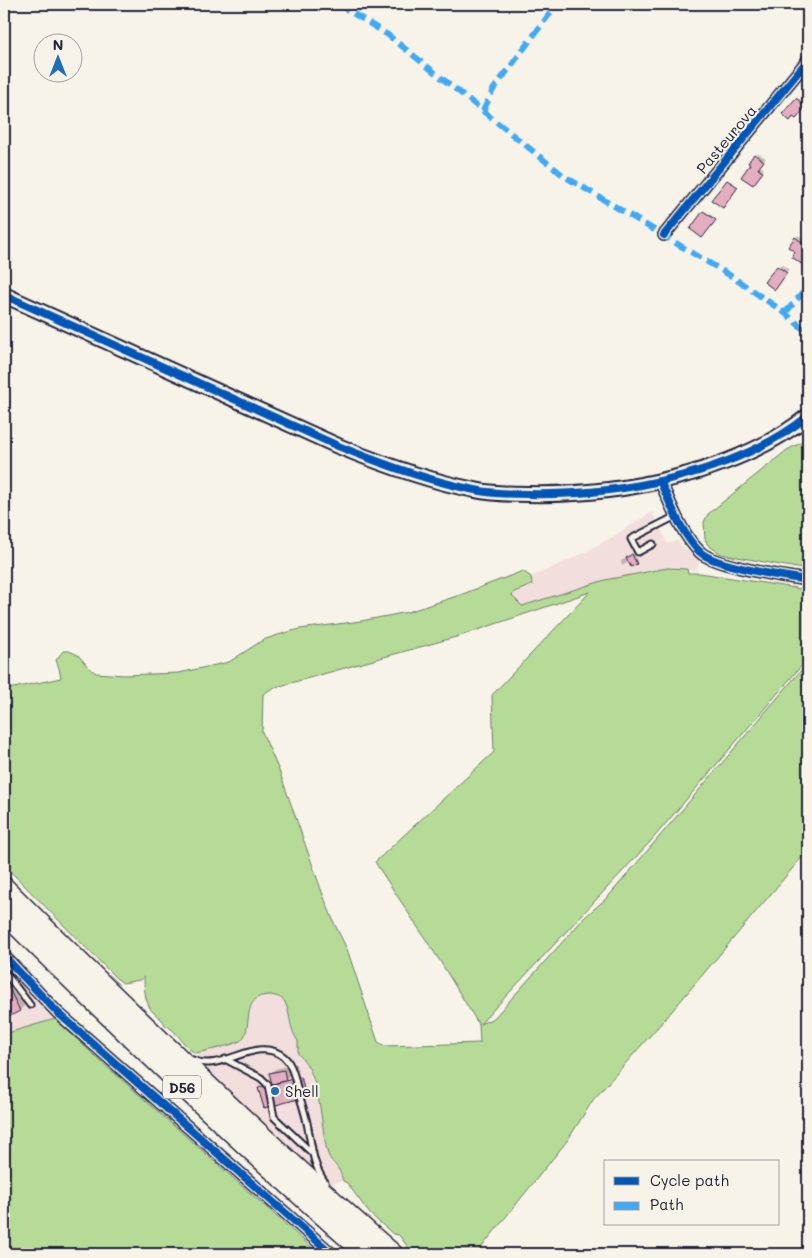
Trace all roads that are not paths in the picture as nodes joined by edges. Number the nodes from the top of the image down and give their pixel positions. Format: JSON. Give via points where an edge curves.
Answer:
{"nodes":[{"id":1,"x":808,"y":60,"type":"edge"},
{"id":2,"x":664,"y":235,"type":"dead end"},
{"id":3,"x":4,"y":295,"type":"edge"},
{"id":4,"x":808,"y":416,"type":"edge"},
{"id":5,"x":660,"y":481,"type":"junction"},
{"id":6,"x":677,"y":516,"type":"junction"},
{"id":7,"x":653,"y":544,"type":"dead end"},
{"id":8,"x":808,"y":580,"type":"edge"},
{"id":9,"x":4,"y":887,"type":"edge"},
{"id":10,"x":4,"y":913,"type":"edge"},
{"id":11,"x":4,"y":956,"type":"edge"},
{"id":12,"x":4,"y":975,"type":"edge"},
{"id":13,"x":30,"y":1005,"type":"dead end"},
{"id":14,"x":136,"y":1017,"type":"junction"},
{"id":15,"x":225,"y":1059,"type":"junction"},
{"id":16,"x":312,"y":1153,"type":"junction"},
{"id":17,"x":364,"y":1228,"type":"junction"},
{"id":18,"x":332,"y":1254,"type":"edge"},
{"id":19,"x":366,"y":1254,"type":"edge"},
{"id":20,"x":394,"y":1254,"type":"edge"}],
"edges":[{"from":1,"to":2,"type":"street","name":"Pasteurova"},
{"from":3,"to":5,"type":"street","via":[[338,446],[421,477],[476,491],[542,495],[609,490]]},
{"from":4,"to":5,"type":"street","via":[[790,431],[736,457]]},
{"from":5,"to":6,"type":"street"},
{"from":6,"to":7,"type":"lane","via":[[631,539],[638,552]]},
{"from":6,"to":8,"type":"street","via":[[691,542],[712,560]]},
{"from":9,"to":14,"type":"highway","number":"D56"},
{"from":10,"to":19,"type":"highway","number":"D56","via":[[247,1148]]},
{"from":11,"to":18,"type":"street","via":[[57,1012]]},
{"from":12,"to":13,"type":"lane"},
{"from":14,"to":15,"type":"lane","via":[[188,1058],[208,1064]]},
{"from":14,"to":17,"type":"highway","number":"D56"},
{"from":15,"to":16,"type":"lane","via":[[268,1085],[274,1117]]},
{"from":15,"to":16,"type":"lane","via":[[267,1049],[285,1058],[295,1079]]},
{"from":16,"to":17,"type":"lane","via":[[320,1176]]},
{"from":17,"to":20,"type":"highway","number":"D56"}]}
